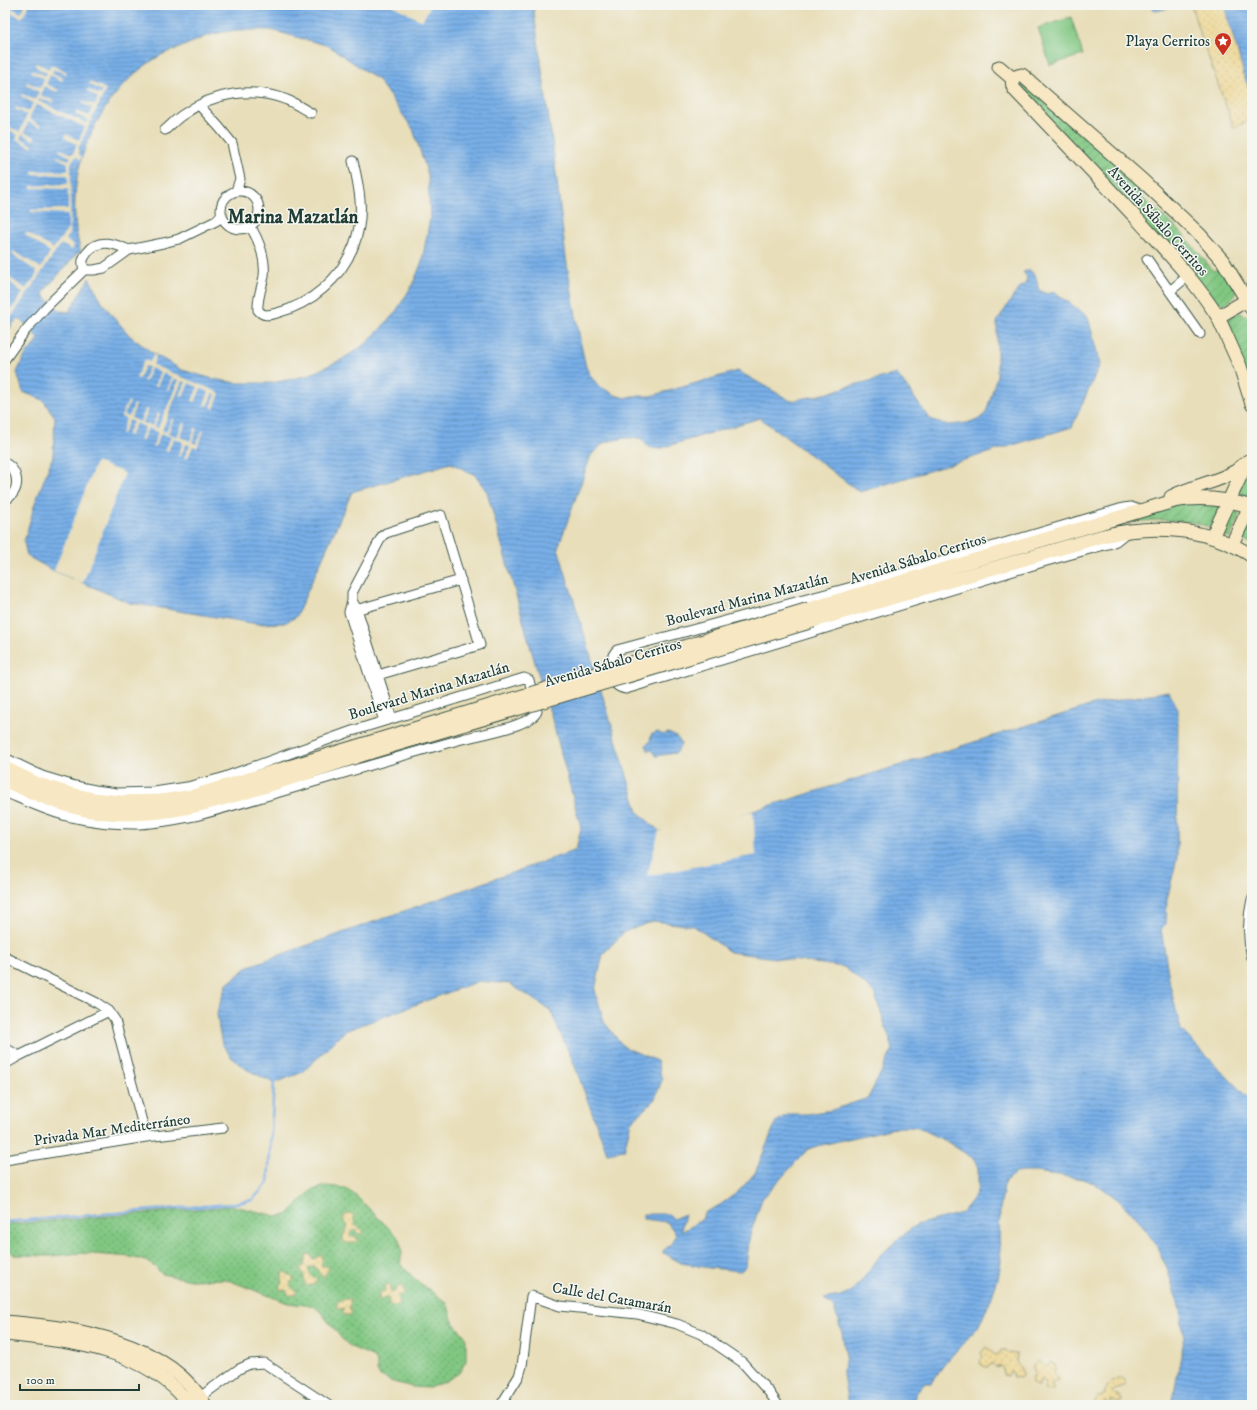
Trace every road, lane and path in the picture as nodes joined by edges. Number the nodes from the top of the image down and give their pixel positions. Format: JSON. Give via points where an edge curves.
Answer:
{"nodes":[{"id":1,"x":999,"y":67,"type":"dead end"},
{"id":2,"x":1013,"y":79,"type":"junction"},
{"id":3,"x":199,"y":105,"type":"junction"},
{"id":4,"x":311,"y":113,"type":"dead end"},
{"id":5,"x":165,"y":130,"type":"dead end"},
{"id":6,"x":353,"y":161,"type":"dead end"},
{"id":7,"x":236,"y":190,"type":"junction"},
{"id":8,"x":222,"y":215,"type":"junction"},
{"id":9,"x":250,"y":226,"type":"junction"},
{"id":10,"x":130,"y":250,"type":"junction"},
{"id":11,"x":1147,"y":259,"type":"dead end"},
{"id":12,"x":84,"y":270,"type":"junction"},
{"id":13,"x":1188,"y":276,"type":"junction"},
{"id":14,"x":1170,"y":291,"type":"junction"},
{"id":15,"x":1250,"y":305,"type":"edge"},
{"id":16,"x":1218,"y":317,"type":"junction"},
{"id":17,"x":1200,"y":334,"type":"dead end"},
{"id":18,"x":5,"y":359,"type":"edge"},
{"id":19,"x":1252,"y":404,"type":"edge"},
{"id":20,"x":1251,"y":456,"type":"edge"},
{"id":21,"x":5,"y":463,"type":"edge"},
{"id":22,"x":5,"y":500,"type":"edge"},
{"id":23,"x":1228,"y":501,"type":"junction"},
{"id":24,"x":1156,"y":506,"type":"junction"},
{"id":25,"x":1251,"y":507,"type":"edge"},
{"id":26,"x":1212,"y":537,"type":"junction"},
{"id":27,"x":1232,"y":544,"type":"junction"},
{"id":28,"x":1252,"y":556,"type":"edge"},
{"id":29,"x":908,"y":575,"type":"junction"},
{"id":30,"x":461,"y":580,"type":"junction"},
{"id":31,"x":916,"y":596,"type":"junction"},
{"id":32,"x":353,"y":610,"type":"junction"},
{"id":33,"x":811,"y":615,"type":"junction"},
{"id":34,"x":374,"y":676,"type":"junction"},
{"id":35,"x":388,"y":720,"type":"junction"},
{"id":36,"x":370,"y":748,"type":"joint"},
{"id":37,"x":5,"y":758,"type":"edge"},
{"id":38,"x":5,"y":768,"type":"edge"},
{"id":39,"x":5,"y":781,"type":"edge"},
{"id":40,"x":5,"y":792,"type":"edge"},
{"id":41,"x":226,"y":792,"type":"junction"},
{"id":42,"x":1252,"y":899,"type":"edge"},
{"id":43,"x":5,"y":957,"type":"edge"},
{"id":44,"x":1252,"y":958,"type":"edge"},
{"id":45,"x":109,"y":1011,"type":"junction"},
{"id":46,"x":5,"y":1048,"type":"edge"},
{"id":47,"x":19,"y":1056,"type":"junction"},
{"id":48,"x":5,"y":1064,"type":"edge"},
{"id":49,"x":223,"y":1128,"type":"dead end"},
{"id":50,"x":146,"y":1137,"type":"junction"},
{"id":51,"x":5,"y":1160,"type":"edge"},
{"id":52,"x":5,"y":1322,"type":"edge"},
{"id":53,"x":5,"y":1334,"type":"edge"},
{"id":54,"x":196,"y":1403,"type":"edge"},
{"id":55,"x":328,"y":1405,"type":"edge"},
{"id":56,"x":501,"y":1405,"type":"edge"},
{"id":57,"x":778,"y":1405,"type":"edge"}],
"edges":[{"from":1,"to":2,"type":"main road","name":"Avenida Sábalo Cerritos"},
{"from":2,"to":13,"type":"main road","name":"Avenida Sábalo Cerritos","via":[[1014,89]]},
{"from":2,"to":15,"type":"main road","name":"Avenida Sábalo Cerritos","via":[[1022,76],[1175,210],[1212,247]]},
{"from":3,"to":4,"type":"street","via":[[220,96],[240,92],[287,100]]},
{"from":3,"to":5,"type":"street","via":[[183,114]]},
{"from":3,"to":7,"type":"street","via":[[232,142],[240,179]]},
{"from":6,"to":9,"type":"street","via":[[360,186],[360,217],[354,246],[332,280],[303,303],[272,314],[260,313],[257,306],[264,263],[256,235]]},
{"from":7,"to":8,"type":"street","via":[[224,198]]},
{"from":7,"to":9,"type":"street","via":[[250,194],[257,202],[257,217]]},
{"from":8,"to":9,"type":"street","via":[[231,227]]},
{"from":8,"to":10,"type":"street","via":[[216,221],[178,238]]},
{"from":10,"to":12,"type":"street","via":[[104,268]]},
{"from":10,"to":12,"type":"street","via":[[109,243],[96,244],[83,258]]},
{"from":11,"to":14,"type":"street"},
{"from":12,"to":18,"type":"street","via":[[52,300]]},
{"from":13,"to":14,"type":"street"},
{"from":13,"to":16,"type":"main road","name":"Avenida Sábalo Cerritos"},
{"from":14,"to":17,"type":"street"},
{"from":15,"to":16,"type":"main road"},
{"from":16,"to":19,"type":"main road","name":"Avenida Sábalo Cerritos","via":[[1240,366]]},
{"from":20,"to":23,"type":"main road"},
{"from":20,"to":24,"type":"main road","via":[[1236,471],[1183,491]]},
{"from":21,"to":22,"type":"street","via":[[13,470],[17,482],[13,494]]},
{"from":23,"to":24,"type":"main road","name":"Avenida Sábalo Cerritos","via":[[1183,499]]},
{"from":23,"to":25,"type":"main road","name":"Avenida Sábalo Cerritos"},
{"from":23,"to":26,"type":"main road"},
{"from":24,"to":29,"type":"main road","name":"Avenida Sábalo Cerritos"},
{"from":25,"to":27,"type":"main road"},
{"from":26,"to":27,"type":"main road","name":"Avenida Sábalo Cerritos"},
{"from":26,"to":31,"type":"main road","name":"Avenida Sábalo Cerritos","via":[[1177,531],[1129,531],[1096,538]]},
{"from":27,"to":28,"type":"main road","name":"Avenida Sábalo Cerritos"},
{"from":29,"to":31,"type":"street","name":"Boulevard Marina Mazatlán","via":[[617,650],[610,663],[613,682],[626,689]]},
{"from":29,"to":33,"type":"main road","name":"Avenida Sábalo Cerritos"},
{"from":30,"to":32,"type":"street"},
{"from":30,"to":32,"type":"street","via":[[441,515],[382,536],[352,593]]},
{"from":30,"to":34,"type":"street","via":[[480,645]]},
{"from":31,"to":33,"type":"main road","name":"Avenida Sábalo Cerritos"},
{"from":32,"to":34,"type":"street"},
{"from":33,"to":36,"type":"main road","name":"Avenida Sábalo Cerritos","bridge":true},
{"from":34,"to":35,"type":"street"},
{"from":35,"to":41,"type":"street","name":"Boulevard Marina Mazatlán"},
{"from":35,"to":41,"type":"street","name":"Boulevard Marina Mazatlán","via":[[524,678],[529,680],[537,712],[531,719],[508,728]]},
{"from":36,"to":41,"type":"main road","name":"Boulevard Marina Mazatlán"},
{"from":37,"to":41,"type":"street","name":"Boulevard Marina Mazatlán","via":[[42,776],[75,786],[117,793],[154,792],[187,787]]},
{"from":38,"to":41,"type":"main road","name":"Boulevard Marina Mazatlán","via":[[38,784],[67,793],[120,802],[161,801]]},
{"from":39,"to":41,"type":"main road","name":"Boulevard Marina Mazatlán","via":[[72,807],[105,813],[167,812],[207,804]]},
{"from":40,"to":41,"type":"street","name":"Boulevard Marina Mazatlán","via":[[71,817],[135,824],[199,815]]},
{"from":42,"to":44,"type":"street","via":[[1247,932]]},
{"from":43,"to":45,"type":"street"},
{"from":45,"to":47,"type":"street"},
{"from":45,"to":50,"type":"street","via":[[115,1020]]},
{"from":46,"to":47,"type":"street"},
{"from":47,"to":48,"type":"street"},
{"from":49,"to":50,"type":"street","name":"Privada Mar Mediterráneo"},
{"from":50,"to":51,"type":"street","name":"Privada Mar Mediterráneo"},
{"from":52,"to":54,"type":"main road","via":[[76,1330],[125,1345],[158,1359],[177,1372],[194,1388]]},
{"from":53,"to":54,"type":"main road","via":[[89,1345],[108,1351],[147,1368]]},
{"from":54,"to":55,"type":"street","via":[[239,1369],[250,1364],[264,1363]]},
{"from":56,"to":57,"type":"street","name":"Calle del Catamarán","via":[[520,1376],[531,1296],[560,1306],[637,1314],[677,1324],[701,1334],[742,1362]]}]}
